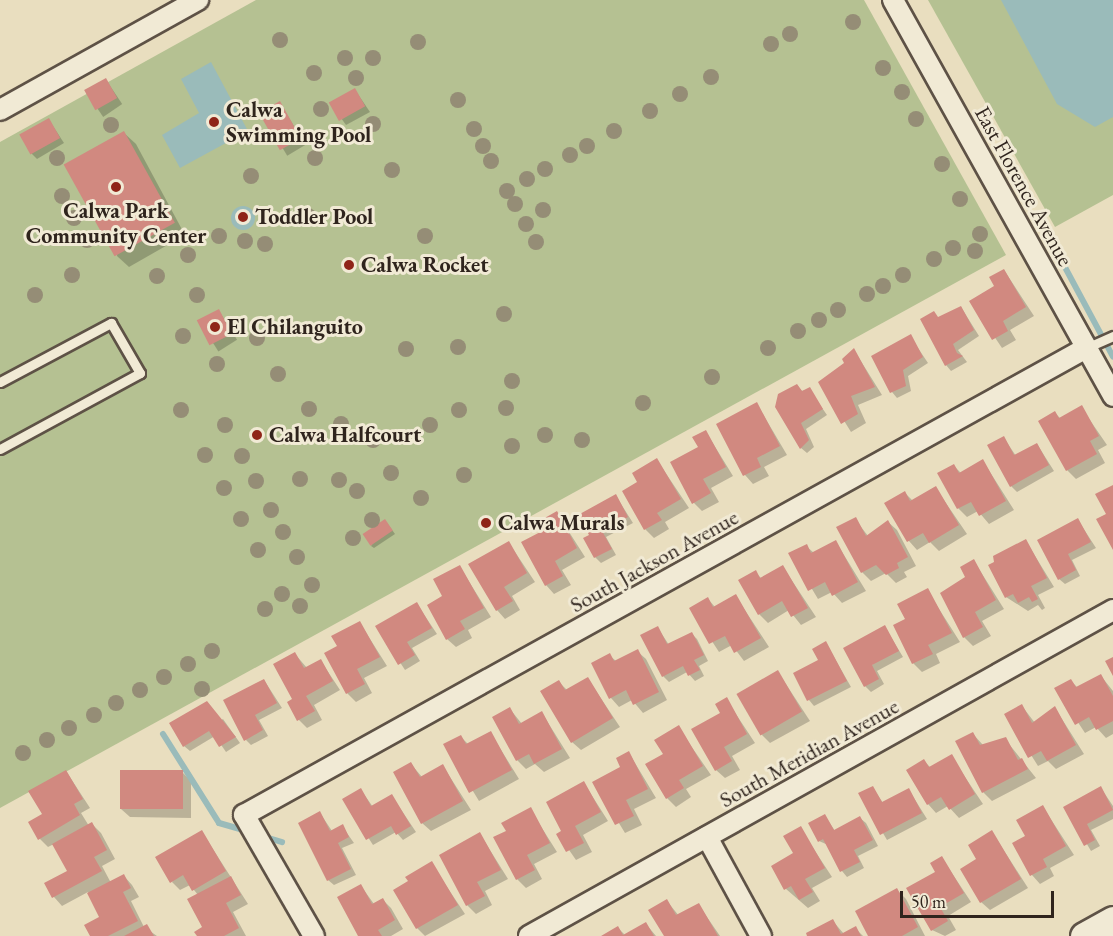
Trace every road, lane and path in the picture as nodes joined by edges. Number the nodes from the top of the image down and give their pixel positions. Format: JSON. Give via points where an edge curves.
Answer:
{"nodes":[{"id":1,"x":198,"y":0,"type":"edge"},
{"id":2,"x":893,"y":0,"type":"edge"},
{"id":3,"x":0,"y":110,"type":"edge"},
{"id":4,"x":1113,"y":336,"type":"edge"},
{"id":5,"x":1086,"y":348,"type":"junction"},
{"id":6,"x":0,"y":382,"type":"edge"},
{"id":7,"x":1113,"y":396,"type":"edge"},
{"id":8,"x":0,"y":449,"type":"edge"},
{"id":9,"x":1113,"y":610,"type":"edge"},
{"id":10,"x":707,"y":837,"type":"junction"},
{"id":11,"x":1113,"y":920,"type":"edge"},
{"id":12,"x":313,"y":935,"type":"edge"},
{"id":13,"x":529,"y":936,"type":"edge"},
{"id":14,"x":761,"y":936,"type":"edge"},
{"id":15,"x":1084,"y":936,"type":"edge"}],
"edges":[{"from":1,"to":3,"type":"street"},
{"from":2,"to":5,"type":"street","name":"East Florence Avenue"},
{"from":4,"to":5,"type":"lane"},
{"from":5,"to":7,"type":"street","name":"East Florence Avenue"},
{"from":5,"to":12,"type":"street","name":"South Jackson Avenue","via":[[244,815]]},
{"from":6,"to":8,"type":"lane","via":[[111,322],[140,373]]},
{"from":9,"to":10,"type":"street","name":"South Meridian Avenue"},
{"from":10,"to":13,"type":"street","name":"South Meridian Avenue"},
{"from":10,"to":14,"type":"street"},
{"from":11,"to":15,"type":"main road"}]}
